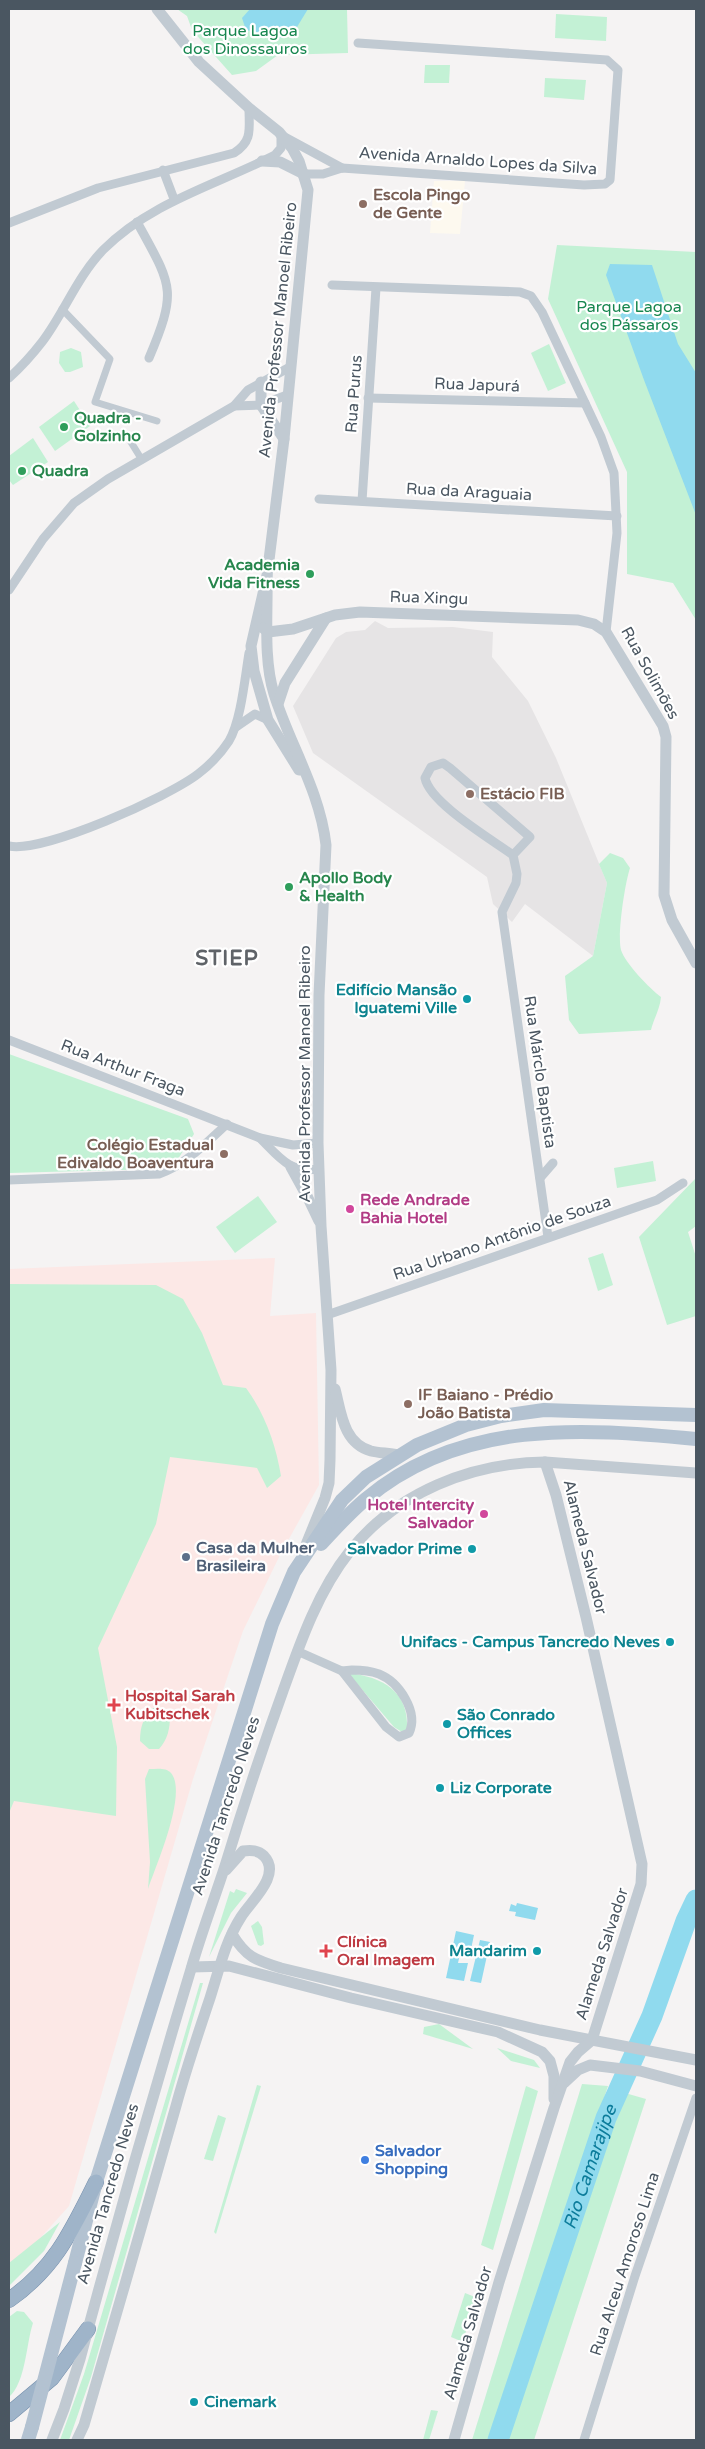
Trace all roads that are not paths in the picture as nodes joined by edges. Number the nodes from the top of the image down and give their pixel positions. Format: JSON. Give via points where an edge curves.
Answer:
{"nodes":[{"id":1,"x":157,"y":9,"type":"edge"},
{"id":2,"x":166,"y":14,"type":"edge"},
{"id":3,"x":358,"y":43,"type":"dead end"},
{"id":4,"x":249,"y":108,"type":"junction"},
{"id":5,"x":281,"y":135,"type":"junction"},
{"id":6,"x":262,"y":161,"type":"junction"},
{"id":7,"x":342,"y":168,"type":"junction"},
{"id":8,"x":163,"y":170,"type":"junction"},
{"id":9,"x":304,"y":174,"type":"junction"},
{"id":10,"x":174,"y":199,"type":"junction"},
{"id":11,"x":137,"y":222,"type":"junction"},
{"id":12,"x":9,"y":223,"type":"edge"},
{"id":13,"x":332,"y":285,"type":"dead end"},
{"id":14,"x":376,"y":288,"type":"junction"},
{"id":15,"x":62,"y":309,"type":"junction"},
{"id":16,"x":149,"y":358,"type":"dead end"},
{"id":17,"x":290,"y":367,"type":"junction"},
{"id":18,"x":9,"y":378,"type":"edge"},
{"id":19,"x":261,"y":382,"type":"junction"},
{"id":20,"x":287,"y":395,"type":"junction"},
{"id":21,"x":368,"y":398,"type":"junction"},
{"id":22,"x":585,"y":403,"type":"junction"},
{"id":23,"x":261,"y":405,"type":"junction"},
{"id":24,"x":234,"y":406,"type":"junction"},
{"id":25,"x":157,"y":421,"type":"dead end"},
{"id":26,"x":284,"y":439,"type":"junction"},
{"id":27,"x":129,"y":440,"type":"dead end"},
{"id":28,"x":142,"y":460,"type":"junction"},
{"id":29,"x":319,"y":499,"type":"dead end"},
{"id":30,"x":362,"y":501,"type":"junction"},
{"id":31,"x":617,"y":516,"type":"junction"},
{"id":32,"x":267,"y":576,"type":"junction"},
{"id":33,"x":9,"y":590,"type":"edge"},
{"id":34,"x":257,"y":618,"type":"junction"},
{"id":35,"x":326,"y":618,"type":"junction"},
{"id":36,"x":268,"y":632,"type":"junction"},
{"id":37,"x":606,"y":632,"type":"junction"},
{"id":38,"x":251,"y":646,"type":"junction"},
{"id":39,"x":278,"y":704,"type":"junction"},
{"id":40,"x":268,"y":720,"type":"junction"},
{"id":41,"x":236,"y":727,"type":"junction"},
{"id":42,"x":308,"y":781,"type":"junction"},
{"id":43,"x":9,"y":846,"type":"edge"},
{"id":44,"x":513,"y":855,"type":"junction"},
{"id":45,"x":696,"y":963,"type":"edge"},
{"id":46,"x":9,"y":1040,"type":"edge"},
{"id":47,"x":227,"y":1124,"type":"junction"},
{"id":48,"x":260,"y":1138,"type":"junction"},
{"id":49,"x":318,"y":1143,"type":"junction"},
{"id":50,"x":553,"y":1163,"type":"dead end"},
{"id":51,"x":291,"y":1167,"type":"junction"},
{"id":52,"x":320,"y":1169,"type":"junction"},
{"id":53,"x":540,"y":1178,"type":"junction"},
{"id":54,"x":9,"y":1180,"type":"edge"},
{"id":55,"x":683,"y":1183,"type":"dead end"},
{"id":56,"x":321,"y":1226,"type":"junction"},
{"id":57,"x":548,"y":1237,"type":"junction"},
{"id":58,"x":328,"y":1315,"type":"junction"},
{"id":59,"x":331,"y":1370,"type":"junction"},
{"id":60,"x":696,"y":1415,"type":"edge"},
{"id":61,"x":696,"y":1439,"type":"edge"},
{"id":62,"x":398,"y":1455,"type":"junction"},
{"id":63,"x":545,"y":1462,"type":"junction"},
{"id":64,"x":696,"y":1473,"type":"edge"},
{"id":65,"x":294,"y":1572,"type":"junction"},
{"id":66,"x":298,"y":1651,"type":"junction"},
{"id":67,"x":342,"y":1671,"type":"junction"},
{"id":68,"x":222,"y":1875,"type":"junction"},
{"id":69,"x":232,"y":1934,"type":"junction"},
{"id":70,"x":219,"y":1965,"type":"junction"},
{"id":71,"x":192,"y":1967,"type":"junction"},
{"id":72,"x":392,"y":1995,"type":"junction"},
{"id":73,"x":351,"y":1998,"type":"junction"},
{"id":74,"x":540,"y":2030,"type":"junction"},
{"id":75,"x":498,"y":2032,"type":"junction"},
{"id":76,"x":592,"y":2040,"type":"junction"},
{"id":77,"x":696,"y":2060,"type":"edge"},
{"id":78,"x":563,"y":2084,"type":"junction"},
{"id":79,"x":696,"y":2086,"type":"edge"},
{"id":80,"x":696,"y":2098,"type":"edge"},
{"id":81,"x":554,"y":2108,"type":"junction"},
{"id":82,"x":96,"y":2182,"type":"junction"},
{"id":83,"x":9,"y":2300,"type":"edge"},
{"id":84,"x":88,"y":2329,"type":"junction"},
{"id":85,"x":14,"y":2410,"type":"edge"},
{"id":86,"x":9,"y":2420,"type":"edge"},
{"id":87,"x":30,"y":2434,"type":"edge"},
{"id":88,"x":52,"y":2440,"type":"edge"},
{"id":89,"x":78,"y":2440,"type":"edge"},
{"id":90,"x":454,"y":2440,"type":"edge"},
{"id":91,"x":584,"y":2440,"type":"edge"}],
"edges":[{"from":1,"to":2,"type":"street","name":"Avenida Professor Manoel Ribeiro"},
{"from":2,"to":4,"type":"street","name":"Avenida Professor Manoel Ribeiro","via":[[200,62]]},
{"from":3,"to":7,"type":"street","name":"Avenida Arnaldo Lopes da Silva","via":[[606,60],[618,70],[610,180],[604,184],[584,185]]},
{"from":4,"to":5,"type":"street","name":"Avenida Professor Manoel Ribeiro"},
{"from":4,"to":8,"type":"street","via":[[249,132],[244,147],[234,153]]},
{"from":5,"to":6,"type":"street","via":[[281,148]]},
{"from":5,"to":7,"type":"street"},
{"from":5,"to":9,"type":"street","name":"Avenida Professor Manoel Ribeiro","via":[[292,148]]},
{"from":6,"to":9,"type":"street","via":[[280,162]]},
{"from":6,"to":10,"type":"street"},
{"from":7,"to":9,"type":"street","via":[[323,174]]},
{"from":8,"to":10,"type":"street"},
{"from":8,"to":12,"type":"street","via":[[98,188]]},
{"from":9,"to":17,"type":"street","name":"Avenida Professor Manoel Ribeiro","via":[[308,201]]},
{"from":10,"to":11,"type":"street"},
{"from":11,"to":15,"type":"street","via":[[102,251]]},
{"from":11,"to":16,"type":"street","via":[[162,267],[168,289],[167,314]]},
{"from":13,"to":14,"type":"street"},
{"from":14,"to":21,"type":"street","name":"Rua Purus"},
{"from":14,"to":22,"type":"street","name":"Rua Solimões","via":[[527,293],[542,312]]},
{"from":15,"to":18,"type":"street","via":[[43,341]]},
{"from":15,"to":25,"type":"street","via":[[110,359],[95,402]]},
{"from":17,"to":19,"type":"street"},
{"from":17,"to":20,"type":"street","name":"Avenida Professor Manoel Ribeiro"},
{"from":19,"to":23,"type":"street"},
{"from":19,"to":24,"type":"street","via":[[242,395]]},
{"from":20,"to":23,"type":"street"},
{"from":20,"to":26,"type":"street","name":"Avenida Professor Manoel Ribeiro"},
{"from":21,"to":22,"type":"street","name":"Rua Japurá"},
{"from":21,"to":30,"type":"street","name":"Rua Purus"},
{"from":22,"to":31,"type":"street","name":"Rua Solimões","via":[[614,473]]},
{"from":23,"to":24,"type":"street"},
{"from":23,"to":26,"type":"street"},
{"from":24,"to":28,"type":"street"},
{"from":26,"to":32,"type":"street","name":"Avenida Professor Manoel Ribeiro"},
{"from":27,"to":28,"type":"street"},
{"from":28,"to":33,"type":"street","via":[[87,493],[63,513]]},
{"from":29,"to":30,"type":"street","name":"Rua da Araguaia"},
{"from":30,"to":31,"type":"street","name":"Rua da Araguaia"},
{"from":31,"to":37,"type":"street","name":"Rua Solimões"},
{"from":32,"to":34,"type":"street","name":"Avenida Professor Manoel Ribeiro"},
{"from":32,"to":36,"type":"street","name":"Avenida Professor Manoel Ribeiro"},
{"from":34,"to":36,"type":"street"},
{"from":34,"to":38,"type":"street","name":"Avenida Professor Manoel Ribeiro"},
{"from":35,"to":36,"type":"street","name":"Rua Xingu"},
{"from":35,"to":37,"type":"street","name":"Rua Xingu","via":[[360,612],[578,620],[594,624]]},
{"from":35,"to":39,"type":"street","via":[[294,667]]},
{"from":36,"to":39,"type":"street","name":"Avenida Professor Manoel Ribeiro","via":[[269,670]]},
{"from":37,"to":45,"type":"street","name":"Rua Solimões","via":[[663,726],[666,737],[664,895],[669,914]]},
{"from":38,"to":40,"type":"street","name":"Avenida Professor Manoel Ribeiro","via":[[254,671]]},
{"from":38,"to":41,"type":"street"},
{"from":39,"to":42,"type":"street","name":"Avenida Professor Manoel Ribeiro"},
{"from":40,"to":41,"type":"street","via":[[255,714]]},
{"from":40,"to":42,"type":"street","name":"Avenida Professor Manoel Ribeiro"},
{"from":41,"to":43,"type":"street","via":[[211,763],[169,791],[61,838],[29,847]]},
{"from":42,"to":49,"type":"street","name":"Avenida Professor Manoel Ribeiro","via":[[320,812],[326,845],[319,995]]},
{"from":44,"to":44,"type":"street","via":[[436,800],[425,778],[432,767],[443,763],[530,837]]},
{"from":44,"to":53,"type":"street","name":"Rua Márclo Baptista","via":[[516,883],[502,912]]},
{"from":46,"to":47,"type":"street","name":"Rua Arthur Fraga"},
{"from":47,"to":48,"type":"street","name":"Rua Arthur Fraga"},
{"from":47,"to":54,"type":"street","via":[[187,1160],[159,1174]]},
{"from":48,"to":49,"type":"street","name":"Rua Arthur Fraga","via":[[293,1145]]},
{"from":48,"to":51,"type":"street","name":"Rua Arthur Fraga"},
{"from":49,"to":52,"type":"street","name":"Avenida Professor Manoel Ribeiro"},
{"from":50,"to":53,"type":"street"},
{"from":51,"to":52,"type":"street","via":[[306,1171]]},
{"from":51,"to":56,"type":"street"},
{"from":52,"to":56,"type":"street","name":"Avenida Professor Manoel Ribeiro"},
{"from":53,"to":57,"type":"street","name":"Rua Márclo Baptista"},
{"from":55,"to":57,"type":"street","name":"Rua Urbano Antônio de Souza","via":[[656,1200]]},
{"from":56,"to":58,"type":"street","name":"Avenida Professor Manoel Ribeiro"},
{"from":57,"to":58,"type":"street","name":"Rua Urbano Antônio de Souza"},
{"from":58,"to":59,"type":"street","name":"Avenida Professor Manoel Ribeiro"},
{"from":59,"to":62,"type":"street","name":"Avenida Professor Manoel Ribeiro","via":[[345,1428],[351,1439],[360,1447]]},
{"from":59,"to":65,"type":"street","name":"Avenida Professor Manoel Ribeiro","via":[[328,1483],[325,1498]]},
{"from":60,"to":62,"type":"main road","name":"Avenida Tancredo Neves","via":[[544,1410],[466,1425]]},
{"from":61,"to":65,"type":"main road","name":"Avenida Tancredo Neves","via":[[560,1431],[509,1436],[468,1446],[430,1460],[367,1498]]},
{"from":62,"to":65,"type":"main road","name":"Avenida Tancredo Neves","via":[[366,1477],[342,1500]]},
{"from":63,"to":64,"type":"street","name":"Avenida Tancredo Neves"},
{"from":63,"to":66,"type":"street","name":"Avenida Tancredo Neves","via":[[488,1468],[451,1478],[394,1508],[351,1549],[336,1569]]},
{"from":63,"to":76,"type":"street","name":"Alameda Salvador","via":[[584,1608],[642,1864],[641,1884]]},
{"from":65,"to":82,"type":"main road","name":"Avenida Tancredo Neves","via":[[270,1630]]},
{"from":66,"to":67,"type":"street"},
{"from":66,"to":68,"type":"street","name":"Avenida Tancredo Neves","via":[[252,1776]]},
{"from":67,"to":67,"type":"street","via":[[395,1735],[409,1733],[412,1719],[408,1706],[390,1680],[378,1674]]},
{"from":68,"to":69,"type":"street","via":[[243,1851],[251,1850],[260,1852],[270,1869],[269,1878]]},
{"from":68,"to":71,"type":"street","name":"Avenida Tancredo Neves"},
{"from":69,"to":70,"type":"street"},
{"from":69,"to":72,"type":"street","via":[[249,1957],[261,1962]]},
{"from":70,"to":71,"type":"street"},
{"from":70,"to":73,"type":"street"},
{"from":70,"to":89,"type":"street"},
{"from":71,"to":84,"type":"street","name":"Avenida Tancredo Neves"},
{"from":72,"to":73,"type":"street","via":[[386,1997],[370,1993]]},
{"from":72,"to":74,"type":"street"},
{"from":73,"to":75,"type":"street"},
{"from":74,"to":75,"type":"street"},
{"from":74,"to":76,"type":"street"},
{"from":75,"to":81,"type":"street","via":[[536,2048],[550,2061],[554,2076]]},
{"from":76,"to":77,"type":"street"},
{"from":76,"to":78,"type":"street","name":"Alameda Salvador","via":[[570,2062]]},
{"from":78,"to":79,"type":"street","via":[[578,2070],[590,2065],[664,2076]]},
{"from":78,"to":81,"type":"street","name":"Alameda Salvador"},
{"from":80,"to":91,"type":"street","name":"Rua Alceu Amoroso Lima","via":[[635,2276]]},
{"from":81,"to":90,"type":"street","name":"Alameda Salvador"},
{"from":82,"to":83,"type":"highway","via":[[57,2256]]},
{"from":82,"to":87,"type":"main road","name":"Avenida Tancredo Neves","bridge":true},
{"from":84,"to":85,"type":"highway","via":[[52,2378]]},
{"from":84,"to":88,"type":"street","name":"Avenida Tancredo Neves"},
{"from":85,"to":86,"type":"main road"}]}
